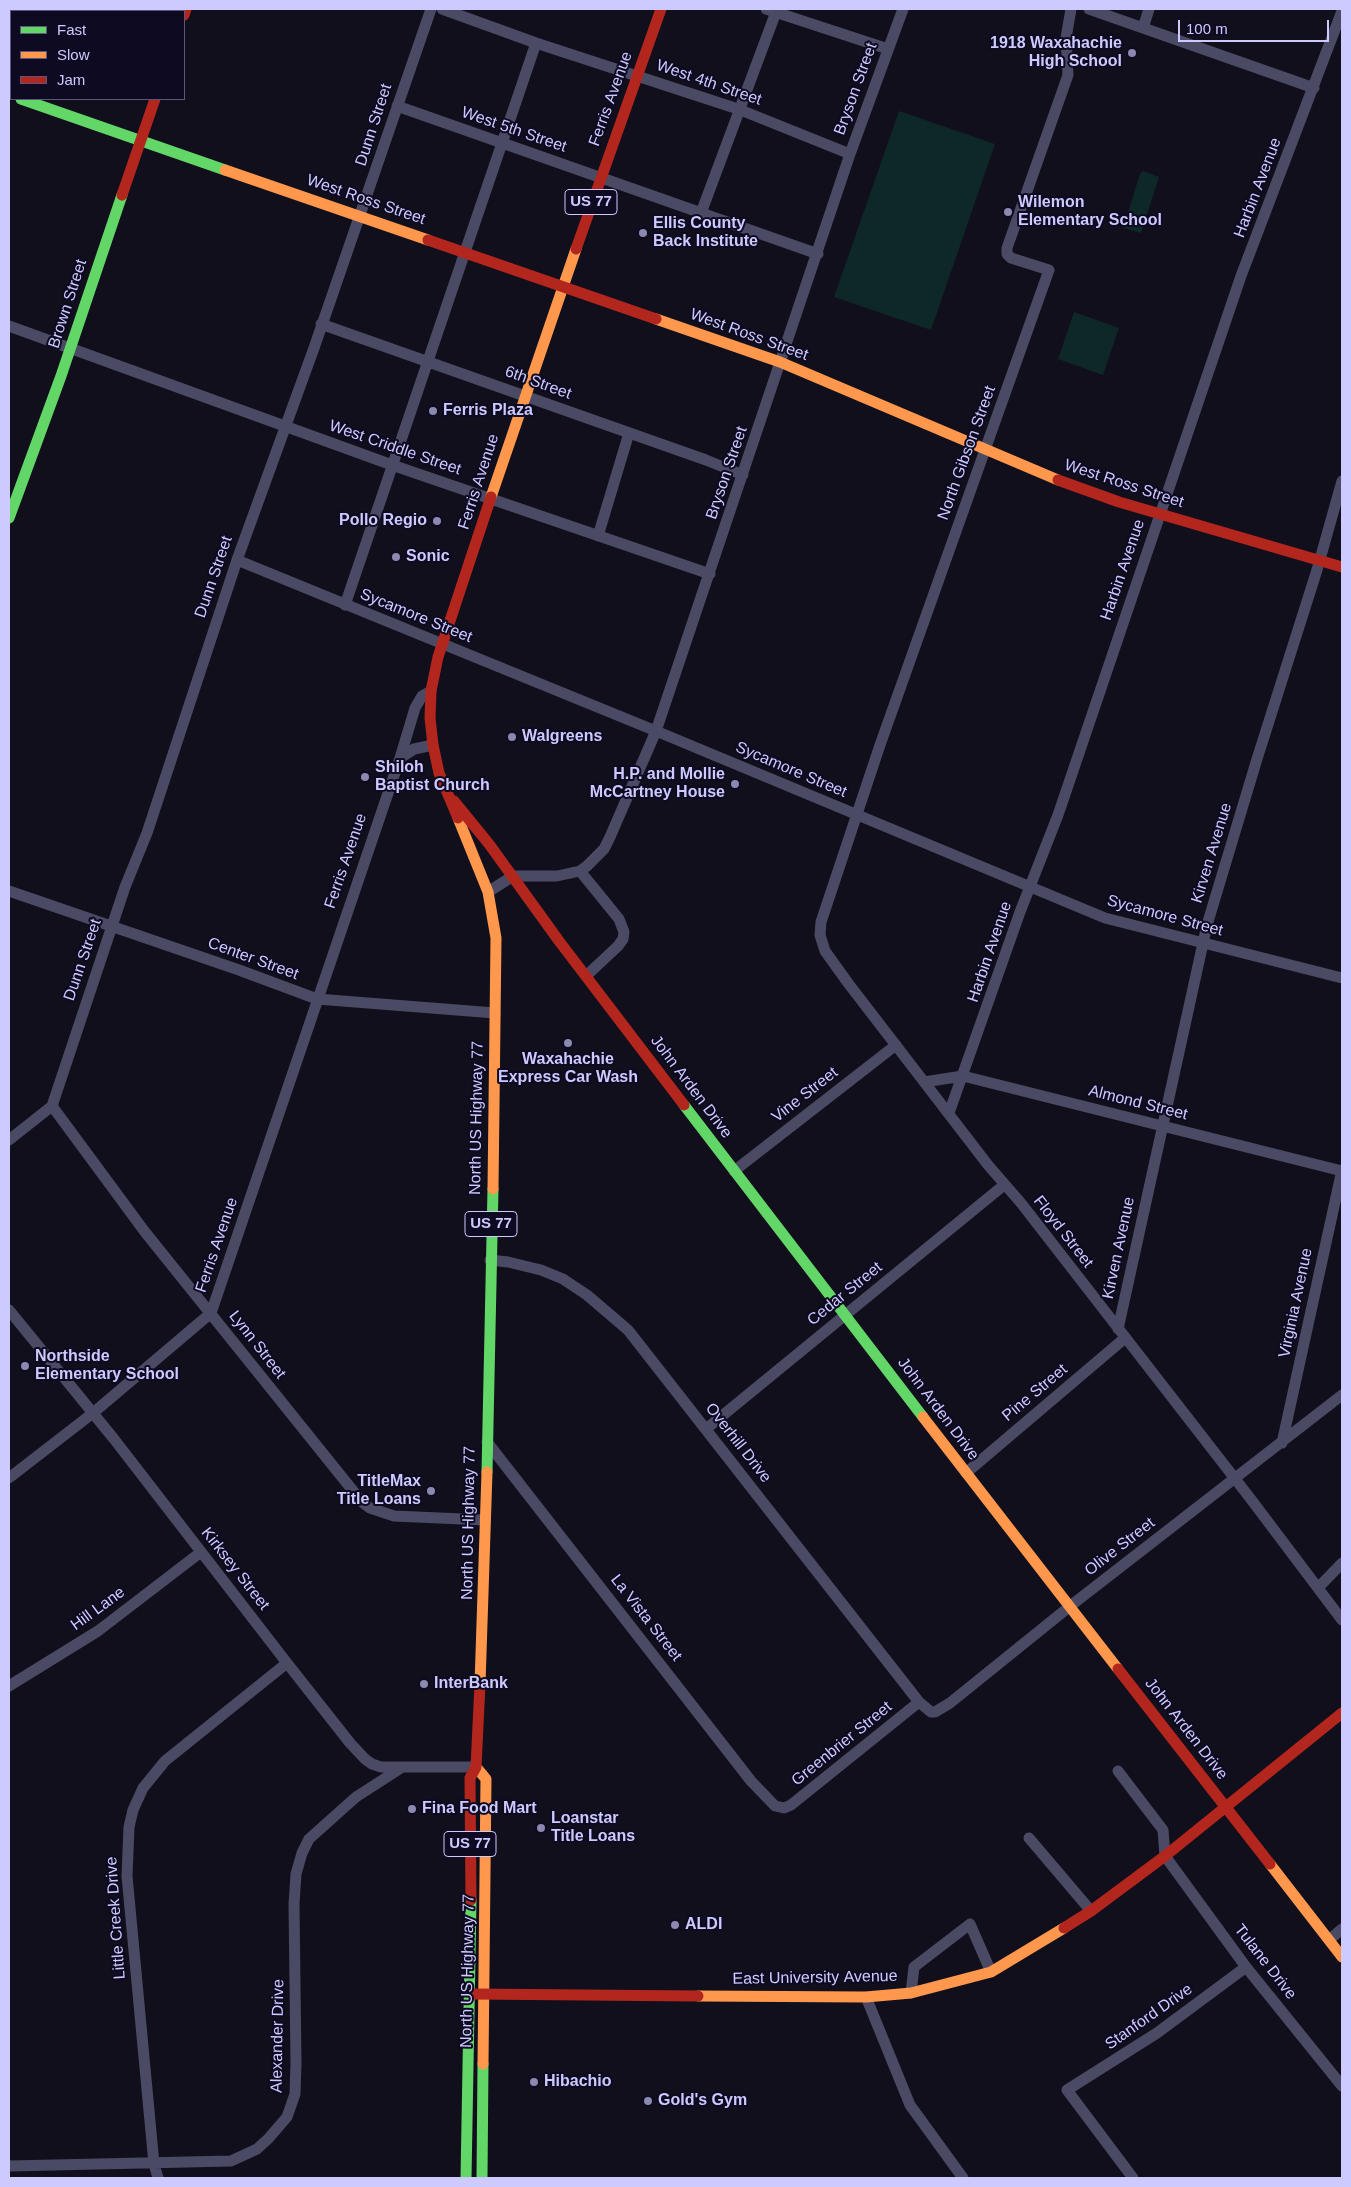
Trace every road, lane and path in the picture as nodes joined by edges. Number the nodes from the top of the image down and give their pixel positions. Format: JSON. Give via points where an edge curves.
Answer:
{"nodes":[{"id":1,"x":430,"y":9,"type":"edge"},
{"id":2,"x":442,"y":9,"type":"edge"},
{"id":3,"x":661,"y":9,"type":"edge"},
{"id":4,"x":903,"y":9,"type":"edge"},
{"id":5,"x":1071,"y":9,"type":"edge"},
{"id":6,"x":1089,"y":9,"type":"edge"},
{"id":7,"x":1149,"y":9,"type":"edge"},
{"id":8,"x":771,"y":10,"type":"edge"},
{"id":9,"x":1342,"y":11,"type":"edge"},
{"id":10,"x":1143,"y":28,"type":"junction"},
{"id":11,"x":536,"y":43,"type":"junction"},
{"id":12,"x":888,"y":49,"type":"junction"},
{"id":13,"x":636,"y":76,"type":"junction"},
{"id":14,"x":1314,"y":88,"type":"junction"},
{"id":15,"x":24,"y":100,"type":"edge"},
{"id":16,"x":155,"y":100,"type":"edge"},
{"id":17,"x":397,"y":106,"type":"junction"},
{"id":18,"x":738,"y":109,"type":"junction"},
{"id":19,"x":140,"y":140,"type":"junction"},
{"id":20,"x":502,"y":143,"type":"junction"},
{"id":21,"x":850,"y":154,"type":"junction"},
{"id":22,"x":600,"y":177,"type":"junction"},
{"id":23,"x":701,"y":213,"type":"junction"},
{"id":24,"x":360,"y":216,"type":"junction"},
{"id":25,"x":465,"y":251,"type":"junction"},
{"id":26,"x":818,"y":254,"type":"junction"},
{"id":27,"x":562,"y":285,"type":"junction"},
{"id":28,"x":321,"y":324,"type":"junction"},
{"id":29,"x":9,"y":326,"type":"edge"},
{"id":30,"x":70,"y":349,"type":"junction"},
{"id":31,"x":428,"y":361,"type":"junction"},
{"id":32,"x":780,"y":362,"type":"junction"},
{"id":33,"x":524,"y":396,"type":"junction"},
{"id":34,"x":284,"y":426,"type":"junction"},
{"id":35,"x":629,"y":433,"type":"junction"},
{"id":36,"x":985,"y":450,"type":"junction"},
{"id":37,"x":392,"y":465,"type":"junction"},
{"id":38,"x":743,"y":475,"type":"junction"},
{"id":39,"x":1342,"y":481,"type":"edge"},
{"id":40,"x":490,"y":498,"type":"junction"},
{"id":41,"x":1159,"y":514,"type":"junction"},
{"id":42,"x":9,"y":518,"type":"edge"},
{"id":43,"x":598,"y":536,"type":"junction"},
{"id":44,"x":236,"y":560,"type":"junction"},
{"id":45,"x":1319,"y":561,"type":"junction"},
{"id":46,"x":1342,"y":566,"type":"edge"},
{"id":47,"x":710,"y":574,"type":"junction"},
{"id":48,"x":345,"y":605,"type":"junction"},
{"id":49,"x":442,"y":644,"type":"junction"},
{"id":50,"x":431,"y":691,"type":"junction"},
{"id":51,"x":656,"y":731,"type":"junction"},
{"id":52,"x":433,"y":744,"type":"junction"},
{"id":53,"x":400,"y":758,"type":"junction"},
{"id":54,"x":444,"y":789,"type":"junction"},
{"id":55,"x":857,"y":815,"type":"junction"},
{"id":56,"x":580,"y":871,"type":"junction"},
{"id":57,"x":513,"y":876,"type":"junction"},
{"id":58,"x":1030,"y":887,"type":"junction"},
{"id":59,"x":9,"y":892,"type":"edge"},
{"id":60,"x":488,"y":892,"type":"junction"},
{"id":61,"x":112,"y":927,"type":"junction"},
{"id":62,"x":820,"y":932,"type":"joint"},
{"id":63,"x":1203,"y":944,"type":"junction"},
{"id":64,"x":586,"y":976,"type":"junction"},
{"id":65,"x":1342,"y":978,"type":"edge"},
{"id":66,"x":317,"y":999,"type":"junction"},
{"id":67,"x":495,"y":1013,"type":"junction"},
{"id":68,"x":896,"y":1045,"type":"junction"},
{"id":69,"x":963,"y":1076,"type":"junction"},
{"id":70,"x":924,"y":1082,"type":"junction"},
{"id":71,"x":52,"y":1106,"type":"junction"},
{"id":72,"x":949,"y":1113,"type":"junction"},
{"id":73,"x":1162,"y":1126,"type":"junction"},
{"id":74,"x":9,"y":1140,"type":"edge"},
{"id":75,"x":1342,"y":1170,"type":"edge"},
{"id":76,"x":734,"y":1171,"type":"junction"},
{"id":77,"x":1004,"y":1184,"type":"junction"},
{"id":78,"x":490,"y":1260,"type":"junction"},
{"id":79,"x":9,"y":1310,"type":"edge"},
{"id":80,"x":211,"y":1313,"type":"junction"},
{"id":81,"x":846,"y":1314,"type":"junction"},
{"id":82,"x":1121,"y":1333,"type":"junction"},
{"id":83,"x":1342,"y":1395,"type":"edge"},
{"id":84,"x":93,"y":1413,"type":"junction"},
{"id":85,"x":706,"y":1429,"type":"junction"},
{"id":86,"x":487,"y":1442,"type":"junction"},
{"id":87,"x":1282,"y":1443,"type":"junction"},
{"id":88,"x":966,"y":1473,"type":"junction"},
{"id":89,"x":9,"y":1478,"type":"edge"},
{"id":90,"x":1234,"y":1479,"type":"junction"},
{"id":91,"x":485,"y":1520,"type":"junction"},
{"id":92,"x":201,"y":1552,"type":"junction"},
{"id":93,"x":1342,"y":1563,"type":"edge"},
{"id":94,"x":1318,"y":1588,"type":"junction"},
{"id":95,"x":1070,"y":1607,"type":"junction"},
{"id":96,"x":1342,"y":1620,"type":"edge"},
{"id":97,"x":287,"y":1663,"type":"junction"},
{"id":98,"x":9,"y":1686,"type":"edge"},
{"id":99,"x":919,"y":1702,"type":"junction"},
{"id":100,"x":1342,"y":1713,"type":"edge"},
{"id":101,"x":476,"y":1767,"type":"junction"},
{"id":102,"x":401,"y":1768,"type":"junction"},
{"id":103,"x":1118,"y":1772,"type":"dead end"},
{"id":104,"x":1225,"y":1806,"type":"junction"},
{"id":105,"x":784,"y":1808,"type":"joint"},
{"id":106,"x":1029,"y":1838,"type":"dead end"},
{"id":107,"x":1165,"y":1856,"type":"junction"},
{"id":108,"x":1091,"y":1911,"type":"junction"},
{"id":109,"x":1342,"y":1928,"type":"edge"},
{"id":110,"x":1329,"y":1940,"type":"junction"},
{"id":111,"x":1342,"y":1957,"type":"edge"},
{"id":112,"x":1246,"y":1967,"type":"junction"},
{"id":113,"x":991,"y":1972,"type":"junction"},
{"id":114,"x":911,"y":1993,"type":"junction"},
{"id":115,"x":469,"y":1994,"type":"junction"},
{"id":116,"x":484,"y":1994,"type":"junction"},
{"id":117,"x":866,"y":1998,"type":"junction"},
{"id":118,"x":1342,"y":2086,"type":"edge"},
{"id":119,"x":154,"y":2164,"type":"junction"},
{"id":120,"x":9,"y":2166,"type":"edge"},
{"id":121,"x":158,"y":2178,"type":"edge"},
{"id":122,"x":466,"y":2178,"type":"edge"},
{"id":123,"x":482,"y":2178,"type":"edge"},
{"id":124,"x":963,"y":2178,"type":"edge"},
{"id":125,"x":1133,"y":2178,"type":"edge"}],
"edges":[{"from":1,"to":17,"type":"street","name":"Dunn Street"},
{"from":2,"to":11,"type":"street","name":"West 4th Street"},
{"from":3,"to":13,"type":"street","name":"Ferris Avenue","number":"US 77"},
{"from":4,"to":12,"type":"street","name":"Bryson Street"},
{"from":5,"to":36,"type":"street","name":"North Gibson Street","via":[[1066,38],[1068,75],[1007,248],[1011,258],[1049,270]]},
{"from":6,"to":10,"type":"street"},
{"from":7,"to":10,"type":"street"},
{"from":8,"to":12,"type":"street"},
{"from":8,"to":18,"type":"street"},
{"from":9,"to":14,"type":"street","name":"Harbin Avenue"},
{"from":10,"to":14,"type":"street"},
{"from":11,"to":13,"type":"street","name":"West 4th Street"},
{"from":11,"to":20,"type":"street"},
{"from":12,"to":21,"type":"street","name":"Bryson Street"},
{"from":13,"to":18,"type":"street","name":"West 4th Street"},
{"from":13,"to":22,"type":"street","name":"Ferris Avenue","number":"US 77"},
{"from":14,"to":41,"type":"street","name":"Harbin Avenue","via":[[1241,276]]},
{"from":15,"to":19,"type":"street","name":"West Ross Street"},
{"from":16,"to":19,"type":"street","name":"Brown Street"},
{"from":17,"to":20,"type":"street","name":"West 5th Street"},
{"from":17,"to":24,"type":"street","name":"Dunn Street"},
{"from":18,"to":21,"type":"street","name":"West 4th Street"},
{"from":18,"to":23,"type":"street"},
{"from":19,"to":24,"type":"street","name":"West Ross Street"},
{"from":19,"to":30,"type":"street","name":"Brown Street"},
{"from":20,"to":22,"type":"street","name":"West 5th Street"},
{"from":20,"to":25,"type":"street"},
{"from":21,"to":26,"type":"street","name":"Bryson Street"},
{"from":22,"to":23,"type":"street","name":"West 5th Street"},
{"from":22,"to":27,"type":"street","name":"Ferris Avenue","number":"US 77"},
{"from":23,"to":26,"type":"street","name":"West 5th Street"},
{"from":24,"to":25,"type":"street","name":"West Ross Street"},
{"from":24,"to":28,"type":"street","name":"Dunn Street"},
{"from":25,"to":27,"type":"street","name":"West Ross Street"},
{"from":25,"to":31,"type":"street"},
{"from":26,"to":32,"type":"street","name":"Bryson Street"},
{"from":27,"to":32,"type":"street","name":"West Ross Street"},
{"from":27,"to":33,"type":"street","name":"Ferris Avenue","number":"US 77"},
{"from":28,"to":31,"type":"street","name":"6th Street"},
{"from":28,"to":34,"type":"street","name":"Dunn Street"},
{"from":29,"to":30,"type":"street","name":"West Criddle Street"},
{"from":30,"to":34,"type":"street","name":"West Criddle Street"},
{"from":30,"to":42,"type":"street","name":"Brown Street"},
{"from":31,"to":33,"type":"street","name":"6th Street"},
{"from":31,"to":37,"type":"street"},
{"from":32,"to":36,"type":"street","name":"West Ross Street"},
{"from":32,"to":38,"type":"street","name":"Bryson Street"},
{"from":33,"to":35,"type":"street","name":"6th Street"},
{"from":33,"to":40,"type":"street","name":"Ferris Avenue","number":"US 77"},
{"from":34,"to":37,"type":"street","name":"West Criddle Street"},
{"from":34,"to":44,"type":"street","name":"Dunn Street"},
{"from":35,"to":38,"type":"street","name":"6th Street"},
{"from":35,"to":43,"type":"street"},
{"from":36,"to":41,"type":"street","name":"West Ross Street","via":[[1073,486]]},
{"from":36,"to":55,"type":"street","name":"North Gibson Street"},
{"from":37,"to":40,"type":"street","name":"West Criddle Street"},
{"from":37,"to":48,"type":"street"},
{"from":38,"to":47,"type":"street","name":"Bryson Street"},
{"from":39,"to":45,"type":"street","name":"Kirven Avenue"},
{"from":40,"to":43,"type":"street","name":"West Criddle Street"},
{"from":40,"to":49,"type":"street","name":"Ferris Avenue","number":"US 77"},
{"from":41,"to":45,"type":"street","name":"West Ross Street"},
{"from":41,"to":58,"type":"street","name":"Harbin Avenue","via":[[1058,815]]},
{"from":43,"to":47,"type":"street","name":"West Criddle Street"},
{"from":44,"to":48,"type":"street","name":"Sycamore Street"},
{"from":44,"to":61,"type":"street","name":"Dunn Street","via":[[147,833]]},
{"from":45,"to":46,"type":"street","name":"West Ross Street"},
{"from":45,"to":63,"type":"street","name":"Kirven Avenue"},
{"from":47,"to":51,"type":"street","name":"Bryson Street"},
{"from":48,"to":49,"type":"street","name":"Sycamore Street"},
{"from":49,"to":50,"type":"street","name":"Ferris Avenue","number":"US 77"},
{"from":49,"to":51,"type":"street","name":"Sycamore Street"},
{"from":50,"to":52,"type":"street","name":"North US Highway 77","number":"US 77"},
{"from":50,"to":53,"type":"street","name":"Ferris Avenue","via":[[417,703]]},
{"from":51,"to":55,"type":"street","name":"Sycamore Street"},
{"from":51,"to":56,"type":"street","name":"Bryson Street","via":[[604,849]]},
{"from":52,"to":53,"type":"street","via":[[414,749]]},
{"from":52,"to":54,"type":"street","name":"North US Highway 77","number":"US 77"},
{"from":53,"to":66,"type":"street","name":"Ferris Avenue"},
{"from":54,"to":57,"type":"street"},
{"from":54,"to":60,"type":"street","name":"North US Highway 77","number":"US 77"},
{"from":55,"to":58,"type":"street","name":"Sycamore Street"},
{"from":55,"to":62,"type":"street","name":"North Gibson Street"},
{"from":56,"to":57,"type":"street","via":[[557,876]]},
{"from":56,"to":64,"type":"street","via":[[619,919],[624,932],[618,946]]},
{"from":57,"to":60,"type":"street"},
{"from":57,"to":64,"type":"street","name":"John Arden Drive"},
{"from":58,"to":63,"type":"street","name":"Sycamore Street","via":[[1105,918]]},
{"from":58,"to":69,"type":"street","name":"Harbin Avenue"},
{"from":59,"to":61,"type":"street","name":"Center Street"},
{"from":60,"to":67,"type":"street","name":"North US Highway 77","number":"US 77","via":[[496,938]]},
{"from":61,"to":66,"type":"street","name":"Center Street"},
{"from":61,"to":71,"type":"street","name":"Dunn Street"},
{"from":62,"to":68,"type":"street","name":"Floyd Street","via":[[825,951]]},
{"from":63,"to":65,"type":"street","name":"Sycamore Street"},
{"from":63,"to":73,"type":"street","name":"Kirven Avenue"},
{"from":64,"to":76,"type":"street","name":"John Arden Drive"},
{"from":66,"to":67,"type":"street","name":"Center Street"},
{"from":66,"to":80,"type":"street","name":"Ferris Avenue"},
{"from":67,"to":78,"type":"street","name":"North US Highway 77","number":"US 77"},
{"from":68,"to":70,"type":"street","name":"Floyd Street"},
{"from":68,"to":76,"type":"street","name":"Vine Street"},
{"from":69,"to":70,"type":"street","name":"Almond Street"},
{"from":69,"to":72,"type":"street","name":"Harbin Avenue"},
{"from":69,"to":73,"type":"street","name":"Almond Street"},
{"from":70,"to":72,"type":"street","name":"Floyd Street"},
{"from":71,"to":74,"type":"street"},
{"from":71,"to":80,"type":"street","name":"Lynn Street","via":[[145,1232]]},
{"from":72,"to":77,"type":"street","name":"Floyd Street"},
{"from":73,"to":75,"type":"street","name":"Almond Street"},
{"from":73,"to":82,"type":"street","name":"Kirven Avenue"},
{"from":75,"to":87,"type":"street","name":"Virginia Avenue"},
{"from":76,"to":81,"type":"street","name":"John Arden Drive"},
{"from":77,"to":81,"type":"street","name":"Cedar Street"},
{"from":77,"to":82,"type":"street","name":"Floyd Street"},
{"from":78,"to":85,"type":"street","name":"Overhill Drive","via":[[541,1270],[563,1279],[615,1316]]},
{"from":78,"to":86,"type":"street","name":"North US Highway 77","number":"US 77"},
{"from":79,"to":84,"type":"street","name":"Kirksey Street"},
{"from":80,"to":84,"type":"street","name":"Ferris Avenue"},
{"from":80,"to":91,"type":"street","name":"Lynn Street","via":[[362,1502],[394,1516]]},
{"from":81,"to":85,"type":"street","name":"Cedar Street"},
{"from":81,"to":88,"type":"street","name":"John Arden Drive"},
{"from":82,"to":88,"type":"street","name":"Pine Street"},
{"from":82,"to":90,"type":"street","name":"Floyd Street"},
{"from":83,"to":87,"type":"street","name":"Olive Street"},
{"from":84,"to":89,"type":"street","name":"Ferris Avenue"},
{"from":84,"to":92,"type":"street","name":"Kirksey Street"},
{"from":85,"to":99,"type":"street","name":"Overhill Drive"},
{"from":86,"to":91,"type":"street","name":"North US Highway 77","number":"US 77"},
{"from":86,"to":105,"type":"street","name":"La Vista Street","via":[[768,1802]]},
{"from":87,"to":90,"type":"street","name":"Olive Street"},
{"from":88,"to":95,"type":"street","name":"John Arden Drive"},
{"from":90,"to":94,"type":"street","name":"Floyd Street"},
{"from":90,"to":95,"type":"street","name":"Olive Street"},
{"from":91,"to":101,"type":"street","name":"North US Highway 77","number":"US 77"},
{"from":92,"to":97,"type":"street","name":"Kirksey Street"},
{"from":92,"to":98,"type":"street","name":"Hill Lane","via":[[98,1631]]},
{"from":93,"to":94,"type":"street"},
{"from":94,"to":96,"type":"street","name":"Floyd Street"},
{"from":95,"to":99,"type":"street","name":"Olive Street","via":[[950,1703],[931,1712]]},
{"from":95,"to":104,"type":"street","name":"John Arden Drive"},
{"from":97,"to":102,"type":"street","name":"Kirksey Street","via":[[365,1759],[381,1767]]},
{"from":97,"to":119,"type":"street","name":"Little Creek Drive","via":[[165,1761],[143,1788],[133,1810],[127,1876]]},
{"from":99,"to":105,"type":"street","name":"Greenbrier Street","via":[[791,1806]]},
{"from":100,"to":104,"type":"street","name":"East University Avenue"},
{"from":101,"to":102,"type":"street","name":"Kirksey Street"},
{"from":101,"to":115,"type":"street","name":"North US Highway 77","number":"US 77","via":[[470,1778]]},
{"from":101,"to":116,"type":"street","name":"North US Highway 77","number":"US 77","via":[[486,1779]]},
{"from":102,"to":119,"type":"street","name":"Alexander Drive","via":[[356,1797],[310,1839],[302,1852],[296,1874],[294,1904],[295,2094],[287,2117],[257,2149],[231,2161]]},
{"from":103,"to":107,"type":"street","via":[[1163,1830]]},
{"from":104,"to":107,"type":"street","name":"East University Avenue"},
{"from":104,"to":110,"type":"street","name":"John Arden Drive"},
{"from":106,"to":108,"type":"street"},
{"from":107,"to":108,"type":"street","name":"East University Avenue"},
{"from":107,"to":112,"type":"street","name":"Tulane Drive"},
{"from":108,"to":113,"type":"street","name":"East University Avenue"},
{"from":109,"to":110,"type":"street"},
{"from":110,"to":111,"type":"street","name":"John Arden Drive"},
{"from":112,"to":118,"type":"street","name":"Tulane Drive"},
{"from":112,"to":125,"type":"street","name":"Stanford Drive","via":[[1158,2033],[1067,2090]]},
{"from":113,"to":114,"type":"street","name":"East University Avenue"},
{"from":113,"to":114,"type":"street","via":[[970,1924],[914,1967]]},
{"from":114,"to":117,"type":"street","name":"East University Avenue"},
{"from":115,"to":116,"type":"street","name":"East University Avenue"},
{"from":115,"to":122,"type":"street","name":"North US Highway 77","number":"US 77"},
{"from":116,"to":117,"type":"street","name":"East University Avenue"},
{"from":116,"to":123,"type":"street","name":"North US Highway 77","number":"US 77"},
{"from":117,"to":124,"type":"street","via":[[910,2105]]},
{"from":119,"to":120,"type":"street","name":"Alexander Drive"},
{"from":119,"to":121,"type":"street","name":"Little Creek Drive"}]}
